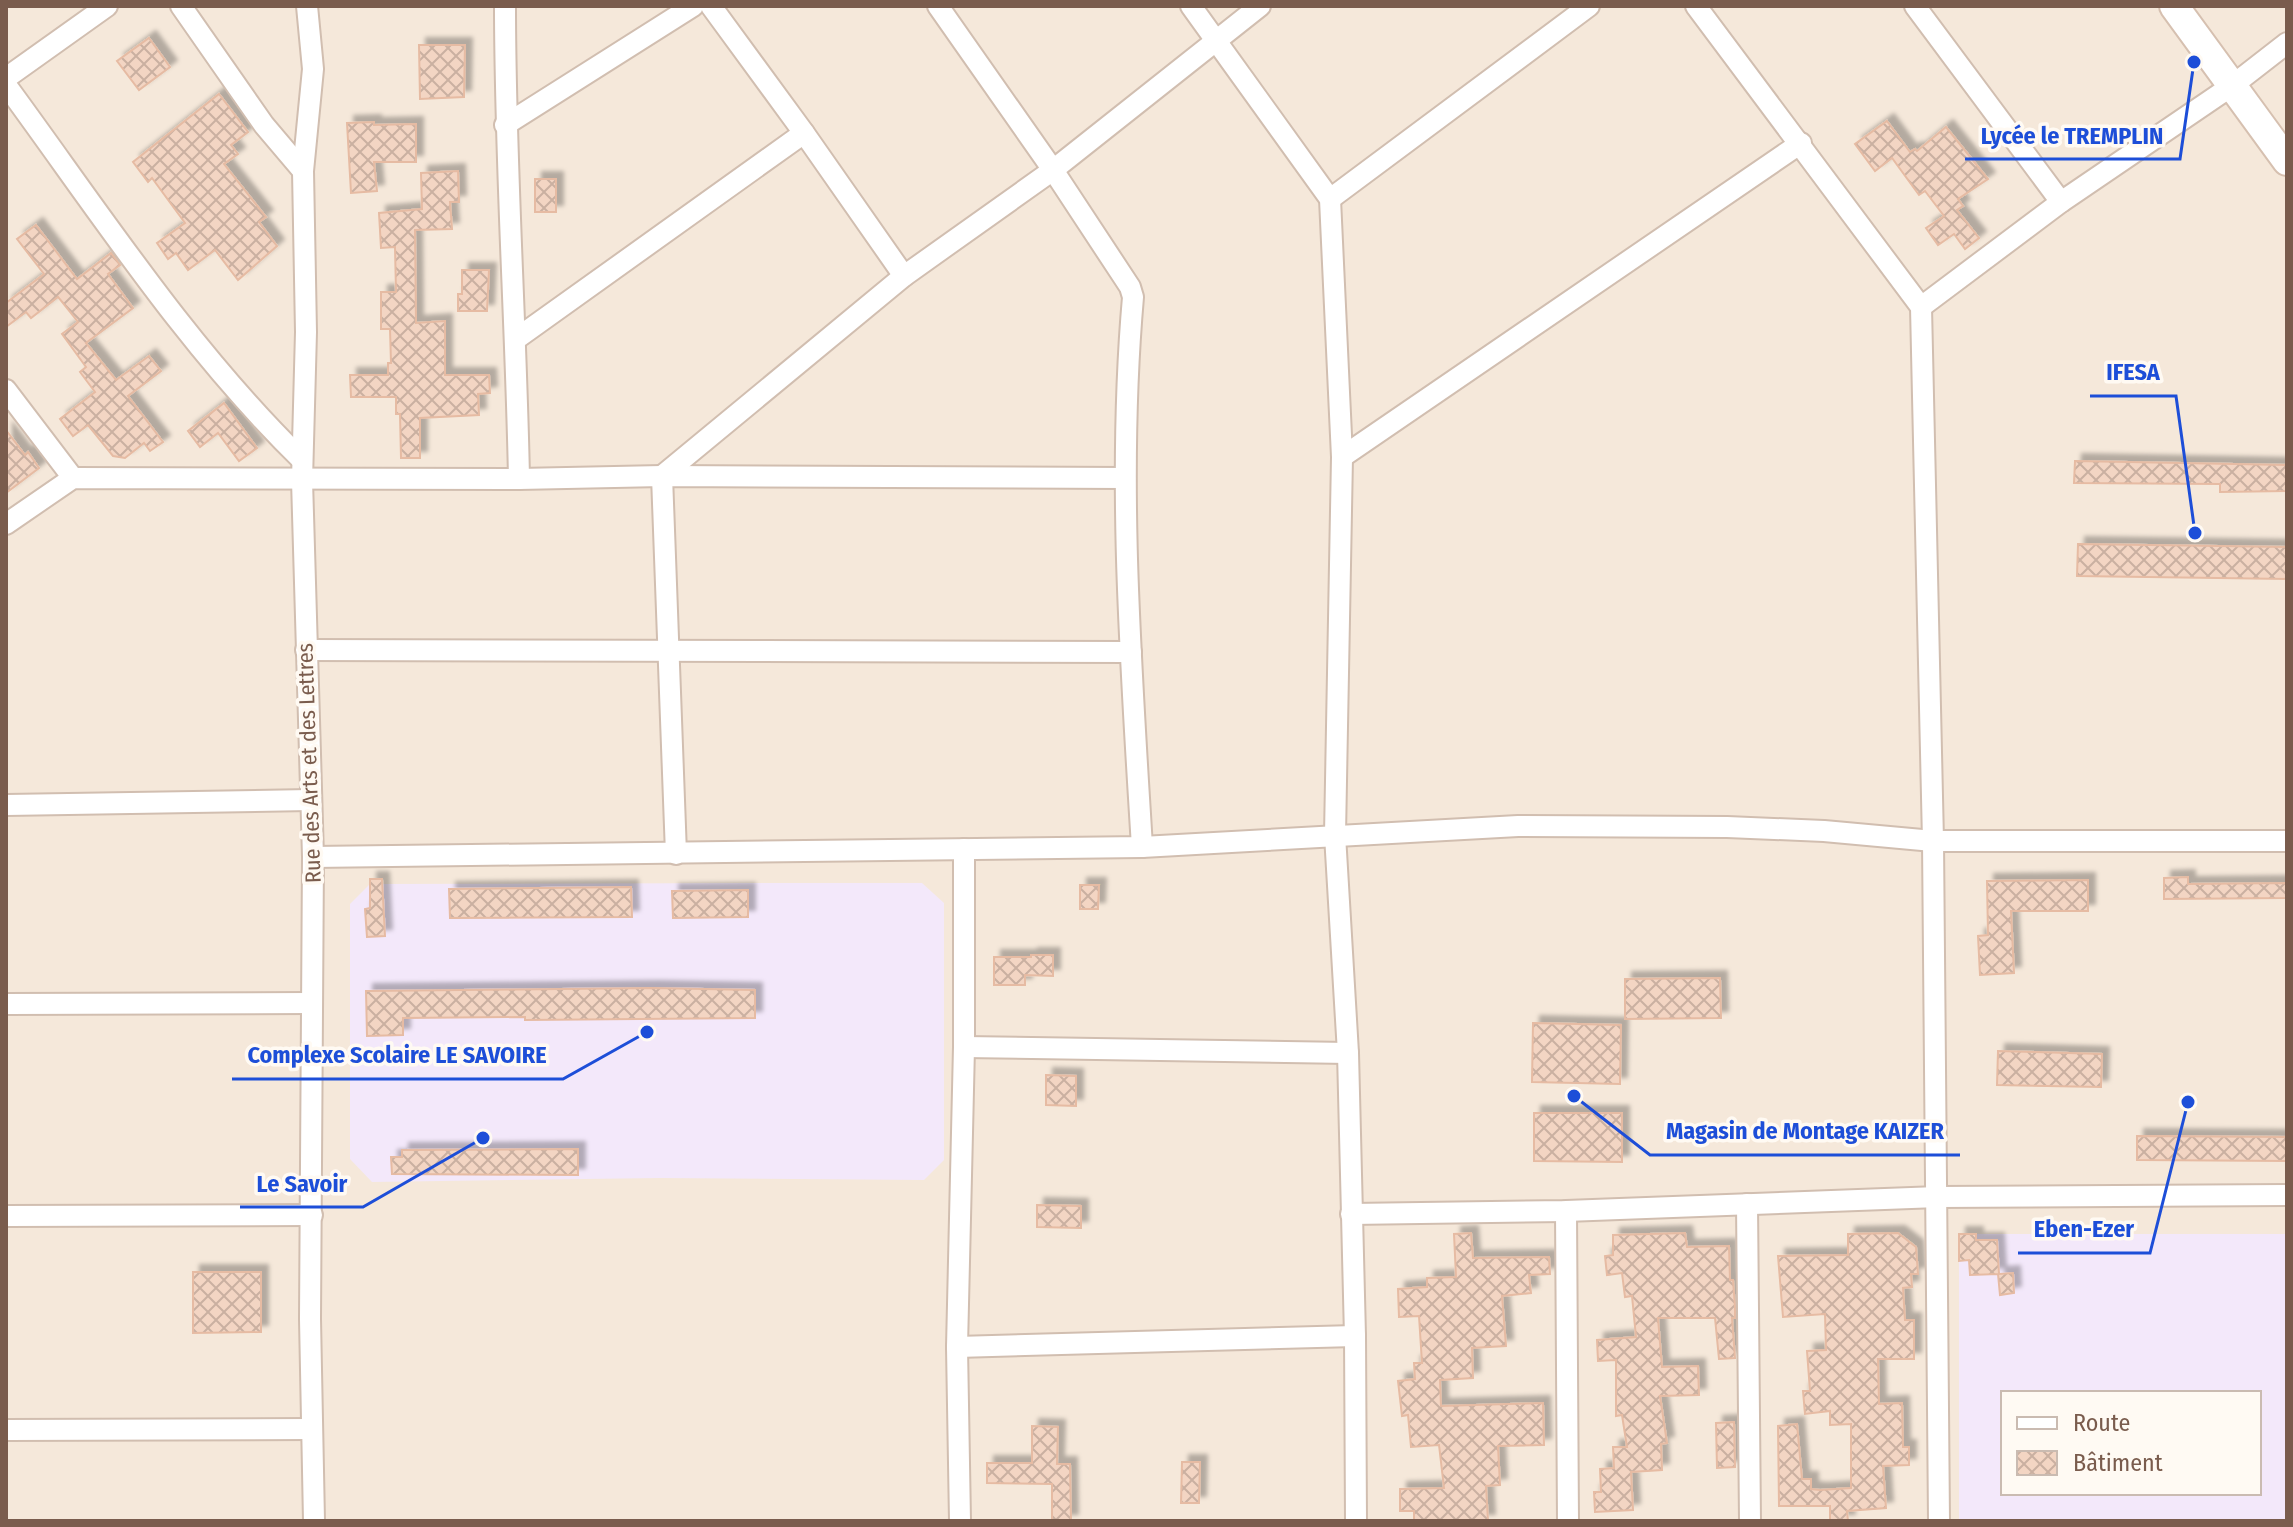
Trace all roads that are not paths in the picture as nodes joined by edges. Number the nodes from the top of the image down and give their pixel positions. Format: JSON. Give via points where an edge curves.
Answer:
{"nodes":[{"id":1,"x":107,"y":6,"type":"edge"},
{"id":2,"x":181,"y":6,"type":"edge"},
{"id":3,"x":307,"y":6,"type":"edge"},
{"id":4,"x":505,"y":6,"type":"edge"},
{"id":5,"x":693,"y":6,"type":"edge"},
{"id":6,"x":711,"y":6,"type":"edge"},
{"id":7,"x":938,"y":6,"type":"edge"},
{"id":8,"x":1191,"y":6,"type":"edge"},
{"id":9,"x":1260,"y":6,"type":"edge"},
{"id":10,"x":1589,"y":6,"type":"edge"},
{"id":11,"x":1696,"y":6,"type":"edge"},
{"id":12,"x":1915,"y":6,"type":"edge"},
{"id":13,"x":2174,"y":6,"type":"edge"},
{"id":14,"x":1216,"y":39,"type":"junction"},
{"id":15,"x":2287,"y":43,"type":"edge"},
{"id":16,"x":6,"y":78,"type":"edge"},
{"id":17,"x":6,"y":85,"type":"edge"},
{"id":18,"x":2233,"y":85,"type":"junction"},
{"id":19,"x":505,"y":125,"type":"junction"},
{"id":20,"x":804,"y":133,"type":"junction"},
{"id":21,"x":1801,"y":143,"type":"junction"},
{"id":22,"x":2287,"y":161,"type":"edge"},
{"id":23,"x":1053,"y":170,"type":"junction"},
{"id":24,"x":303,"y":171,"type":"junction"},
{"id":25,"x":1330,"y":199,"type":"junction"},
{"id":26,"x":2061,"y":202,"type":"junction"},
{"id":27,"x":904,"y":276,"type":"junction"},
{"id":28,"x":1921,"y":307,"type":"junction"},
{"id":29,"x":516,"y":339,"type":"junction"},
{"id":30,"x":6,"y":390,"type":"edge"},
{"id":31,"x":1342,"y":457,"type":"junction"},
{"id":32,"x":302,"y":470,"type":"junction"},
{"id":33,"x":662,"y":476,"type":"junction"},
{"id":34,"x":73,"y":478,"type":"junction"},
{"id":35,"x":1125,"y":478,"type":"junction"},
{"id":36,"x":519,"y":479,"type":"junction"},
{"id":37,"x":6,"y":524,"type":"edge"},
{"id":38,"x":306,"y":650,"type":"junction"},
{"id":39,"x":1131,"y":652,"type":"junction"},
{"id":40,"x":667,"y":653,"type":"junction"},
{"id":41,"x":310,"y":800,"type":"junction"},
{"id":42,"x":6,"y":805,"type":"edge"},
{"id":43,"x":1335,"y":835,"type":"junction"},
{"id":44,"x":1933,"y":841,"type":"junction"},
{"id":45,"x":2287,"y":841,"type":"edge"},
{"id":46,"x":1142,"y":847,"type":"junction"},
{"id":47,"x":964,"y":849,"type":"junction"},
{"id":48,"x":676,"y":854,"type":"junction"},
{"id":49,"x":313,"y":857,"type":"junction"},
{"id":50,"x":312,"y":1003,"type":"junction"},
{"id":51,"x":6,"y":1004,"type":"edge"},
{"id":52,"x":964,"y":1047,"type":"junction"},
{"id":53,"x":1348,"y":1053,"type":"junction"},
{"id":54,"x":2287,"y":1195,"type":"edge"},
{"id":55,"x":1938,"y":1197,"type":"junction"},
{"id":56,"x":1747,"y":1204,"type":"junction"},
{"id":57,"x":1566,"y":1211,"type":"junction"},
{"id":58,"x":1351,"y":1214,"type":"junction"},
{"id":59,"x":312,"y":1215,"type":"junction"},
{"id":60,"x":6,"y":1216,"type":"edge"},
{"id":61,"x":1355,"y":1336,"type":"junction"},
{"id":62,"x":957,"y":1347,"type":"junction"},
{"id":63,"x":311,"y":1429,"type":"junction"},
{"id":64,"x":6,"y":1430,"type":"edge"},
{"id":65,"x":314,"y":1521,"type":"edge"},
{"id":66,"x":960,"y":1521,"type":"edge"},
{"id":67,"x":1356,"y":1521,"type":"edge"},
{"id":68,"x":1568,"y":1521,"type":"edge"},
{"id":69,"x":1750,"y":1521,"type":"edge"},
{"id":70,"x":1939,"y":1521,"type":"edge"}],
"edges":[{"from":1,"to":16,"type":"street"},
{"from":2,"to":24,"type":"street","via":[[264,125]]},
{"from":3,"to":24,"type":"street","name":"Rue des Arts et des Lettres","via":[[313,69]]},
{"from":4,"to":19,"type":"street"},
{"from":5,"to":19,"type":"street"},
{"from":6,"to":20,"type":"street"},
{"from":7,"to":23,"type":"street"},
{"from":8,"to":14,"type":"street"},
{"from":9,"to":14,"type":"street"},
{"from":10,"to":25,"type":"street"},
{"from":11,"to":21,"type":"street"},
{"from":12,"to":26,"type":"street"},
{"from":13,"to":18,"type":"street"},
{"from":14,"to":23,"type":"street"},
{"from":14,"to":25,"type":"street"},
{"from":15,"to":18,"type":"street"},
{"from":17,"to":32,"type":"street","via":[[153,287]]},
{"from":18,"to":22,"type":"street"},
{"from":18,"to":26,"type":"street"},
{"from":19,"to":29,"type":"street"},
{"from":20,"to":27,"type":"street"},
{"from":20,"to":29,"type":"street"},
{"from":21,"to":28,"type":"street"},
{"from":21,"to":31,"type":"street"},
{"from":23,"to":27,"type":"street"},
{"from":23,"to":35,"type":"street","via":[[1133,297]]},
{"from":24,"to":32,"type":"street","name":"Rue des Arts et des Lettres"},
{"from":25,"to":31,"type":"street"},
{"from":26,"to":28,"type":"street"},
{"from":27,"to":33,"type":"street"},
{"from":28,"to":44,"type":"street"},
{"from":29,"to":36,"type":"street"},
{"from":30,"to":34,"type":"street"},
{"from":31,"to":43,"type":"street"},
{"from":32,"to":34,"type":"street"},
{"from":32,"to":36,"type":"street"},
{"from":32,"to":38,"type":"street","name":"Rue des Arts et des Lettres"},
{"from":33,"to":35,"type":"street"},
{"from":33,"to":36,"type":"street"},
{"from":33,"to":40,"type":"street"},
{"from":34,"to":37,"type":"street"},
{"from":35,"to":39,"type":"street"},
{"from":38,"to":40,"type":"street"},
{"from":38,"to":41,"type":"street","name":"Rue des Arts et des Lettres"},
{"from":39,"to":40,"type":"street"},
{"from":39,"to":46,"type":"street"},
{"from":40,"to":48,"type":"street"},
{"from":41,"to":42,"type":"street"},
{"from":41,"to":49,"type":"street","name":"Rue des Arts et des Lettres"},
{"from":43,"to":44,"type":"street","via":[[1518,826],[1727,827]]},
{"from":43,"to":46,"type":"street"},
{"from":43,"to":53,"type":"street"},
{"from":44,"to":45,"type":"street"},
{"from":44,"to":55,"type":"street"},
{"from":46,"to":47,"type":"street"},
{"from":47,"to":48,"type":"street"},
{"from":47,"to":52,"type":"street"},
{"from":48,"to":49,"type":"street"},
{"from":49,"to":50,"type":"street","name":"Rue des Arts et des Lettres"},
{"from":50,"to":51,"type":"street"},
{"from":50,"to":59,"type":"street","name":"Rue des Arts et des Lettres"},
{"from":52,"to":53,"type":"street"},
{"from":52,"to":62,"type":"street"},
{"from":53,"to":58,"type":"street"},
{"from":54,"to":55,"type":"street"},
{"from":55,"to":56,"type":"street"},
{"from":55,"to":70,"type":"street"},
{"from":56,"to":57,"type":"street"},
{"from":56,"to":69,"type":"street"},
{"from":57,"to":58,"type":"street"},
{"from":57,"to":68,"type":"street"},
{"from":58,"to":61,"type":"street"},
{"from":59,"to":60,"type":"street"},
{"from":59,"to":63,"type":"street","name":"Rue des Arts et des Lettres"},
{"from":61,"to":62,"type":"street"},
{"from":61,"to":67,"type":"street"},
{"from":62,"to":66,"type":"street"},
{"from":63,"to":64,"type":"street"},
{"from":63,"to":65,"type":"street","name":"Rue des Arts et des Lettres"}]}
